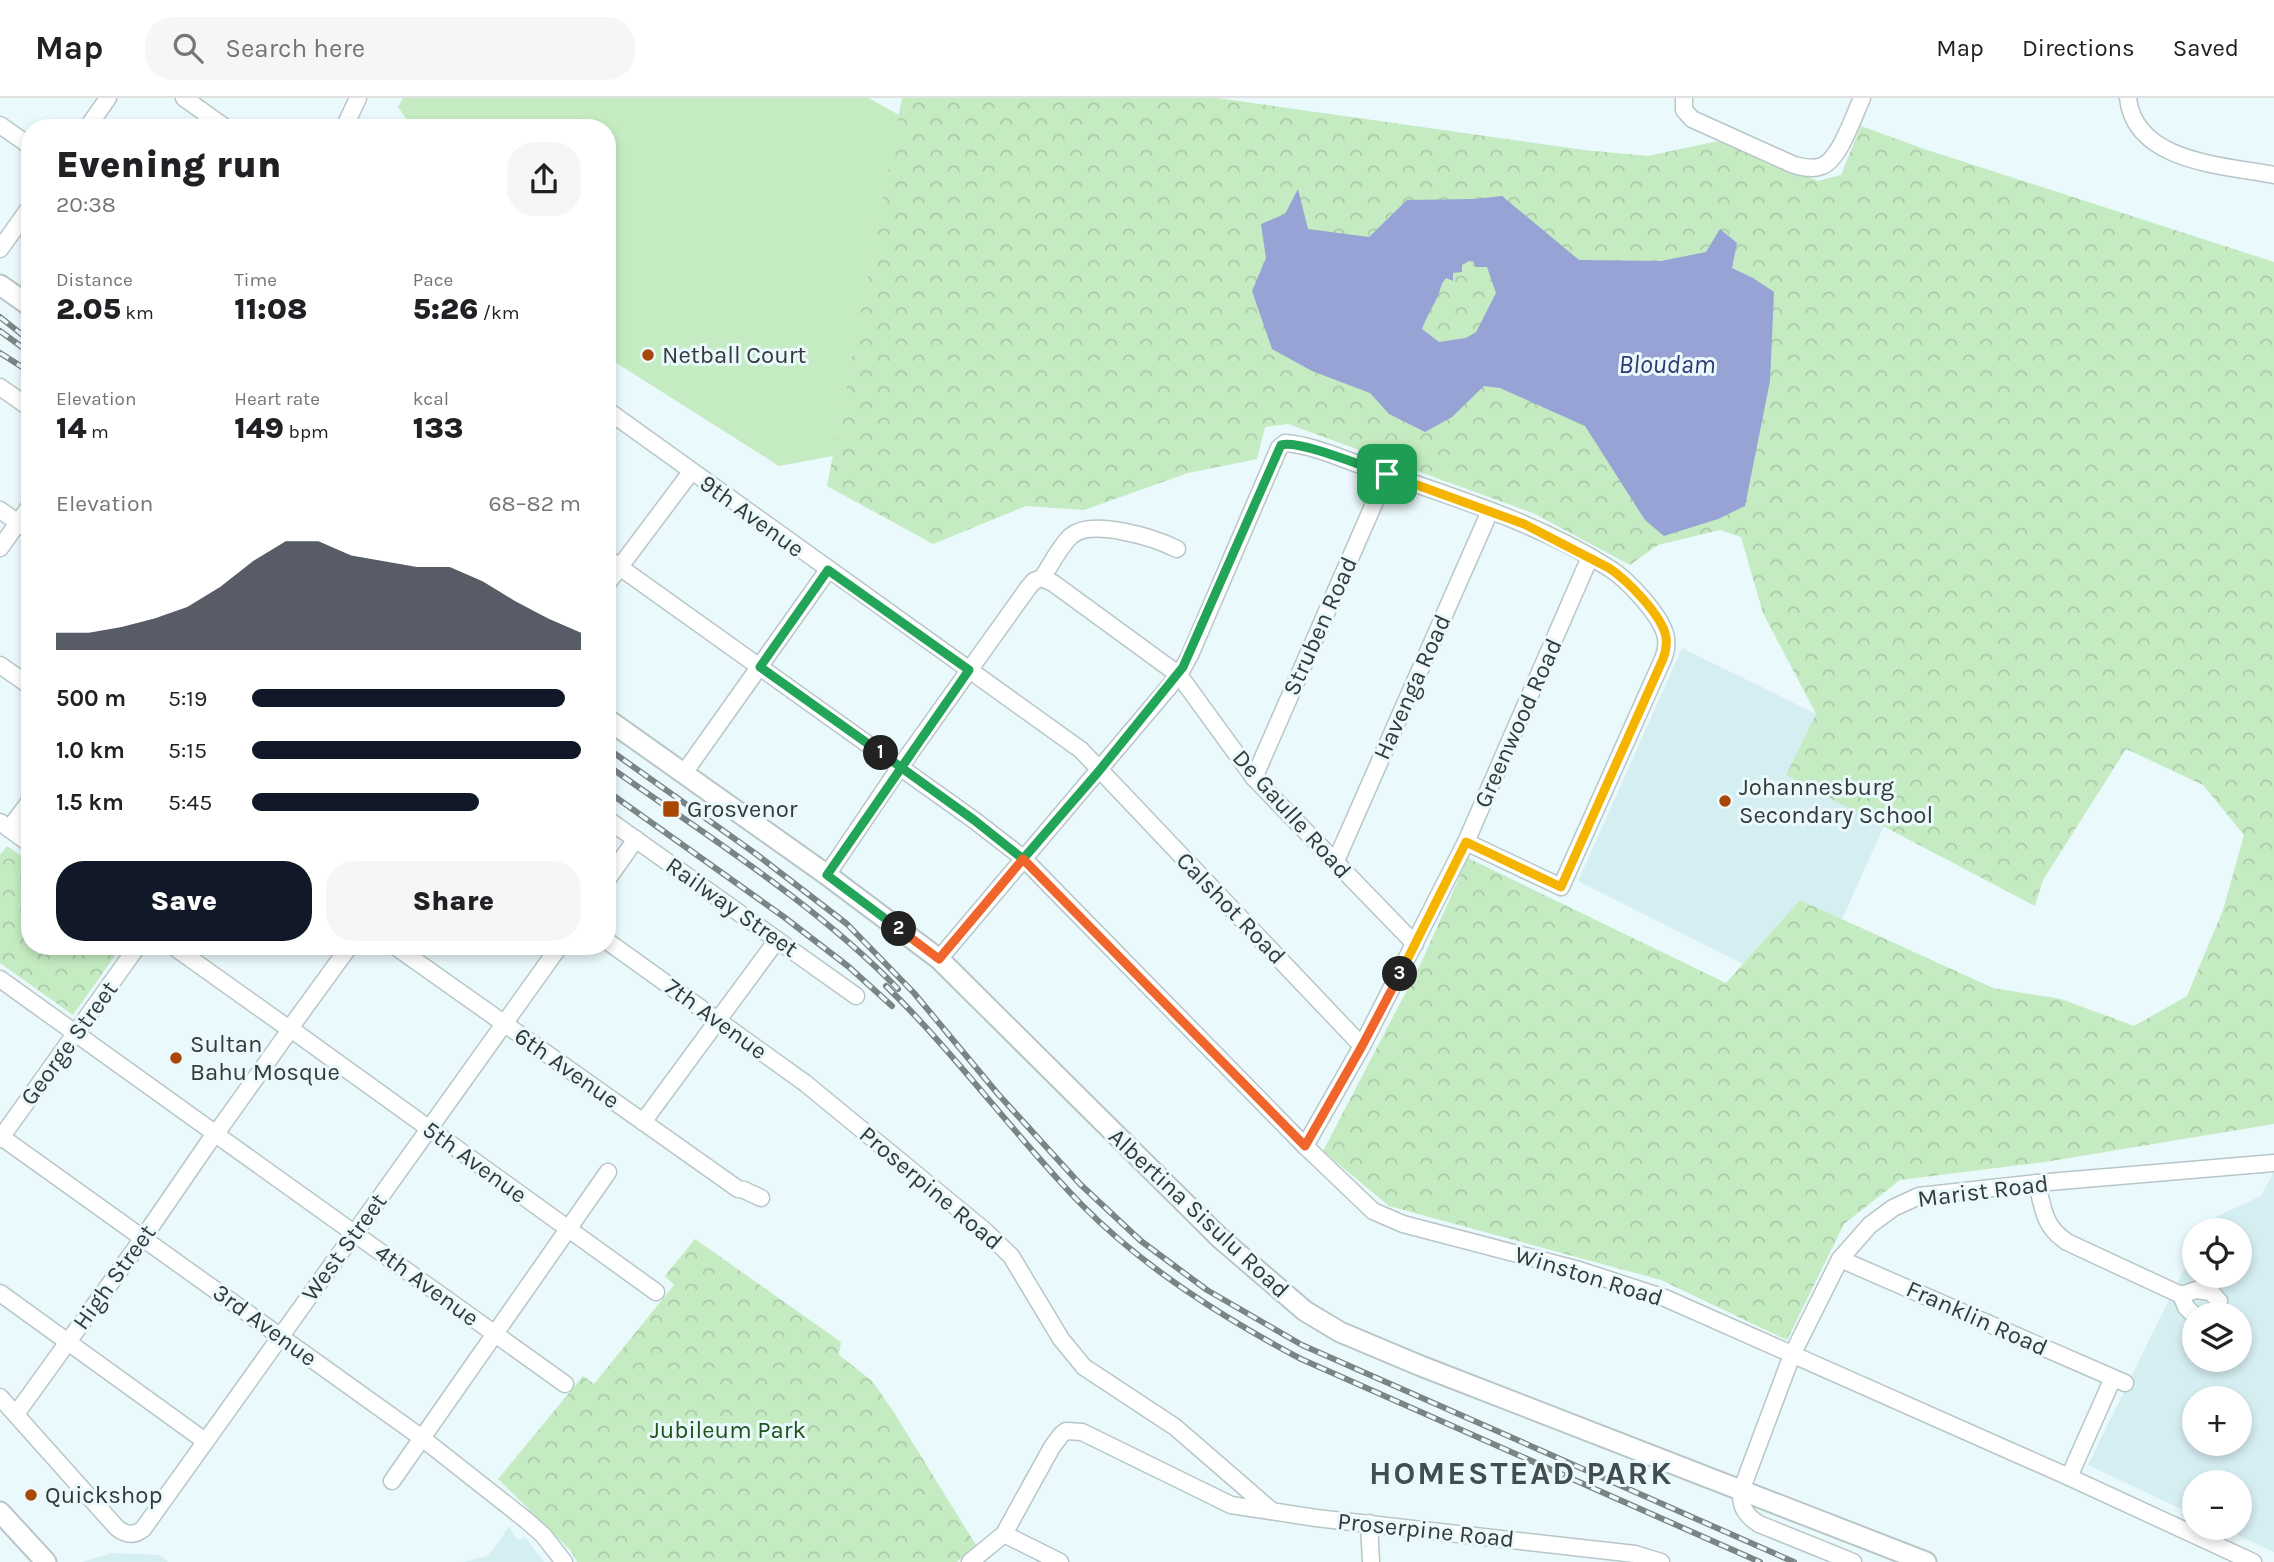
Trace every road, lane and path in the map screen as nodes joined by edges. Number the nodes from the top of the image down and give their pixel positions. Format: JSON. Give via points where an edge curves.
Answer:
{"nodes":[{"id":1,"x":108,"y":98,"type":"edge"},
{"id":2,"x":184,"y":98,"type":"edge"},
{"id":3,"x":358,"y":98,"type":"edge"},
{"id":4,"x":1862,"y":98,"type":"edge"},
{"id":5,"x":2128,"y":98,"type":"edge"},
{"id":6,"x":1683,"y":101,"type":"edge"},
{"id":7,"x":93,"y":119,"type":"edge"},
{"id":8,"x":213,"y":119,"type":"edge"},
{"id":9,"x":348,"y":119,"type":"edge"},
{"id":10,"x":0,"y":125,"type":"edge"},
{"id":11,"x":21,"y":140,"type":"edge"},
{"id":12,"x":2274,"y":175,"type":"edge"},
{"id":13,"x":21,"y":220,"type":"edge"},
{"id":14,"x":0,"y":249,"type":"edge"},
{"id":15,"x":0,"y":285,"type":"edge"},
{"id":16,"x":21,"y":300,"type":"edge"},
{"id":17,"x":0,"y":387,"type":"edge"},
{"id":18,"x":21,"y":402,"type":"edge"},
{"id":19,"x":616,"y":417,"type":"edge"},
{"id":20,"x":691,"y":472,"type":"junction"},
{"id":21,"x":1387,"y":474,"type":"junction"},
{"id":22,"x":0,"y":510,"type":"edge"},
{"id":23,"x":1489,"y":511,"type":"junction"},
{"id":24,"x":21,"y":525,"type":"edge"},
{"id":25,"x":21,"y":530,"type":"edge"},
{"id":26,"x":0,"y":548,"type":"edge"},
{"id":27,"x":1177,"y":549,"type":"dead end"},
{"id":28,"x":1590,"y":557,"type":"junction"},
{"id":29,"x":616,"y":559,"type":"edge"},
{"id":30,"x":616,"y":564,"type":"edge"},
{"id":31,"x":828,"y":570,"type":"junction"},
{"id":32,"x":1041,"y":578,"type":"junction"},
{"id":33,"x":0,"y":665,"type":"edge"},
{"id":34,"x":760,"y":667,"type":"junction"},
{"id":35,"x":969,"y":670,"type":"junction"},
{"id":36,"x":1178,"y":675,"type":"junction"},
{"id":37,"x":21,"y":680,"type":"edge"},
{"id":38,"x":616,"y":725,"type":"edge"},
{"id":39,"x":900,"y":767,"type":"junction"},
{"id":40,"x":1099,"y":771,"type":"junction"},
{"id":41,"x":684,"y":773,"type":"junction"},
{"id":42,"x":1254,"y":778,"type":"junction"},
{"id":43,"x":21,"y":810,"type":"edge"},
{"id":44,"x":616,"y":825,"type":"edge"},
{"id":45,"x":5,"y":826,"type":"edge"},
{"id":46,"x":21,"y":838,"type":"edge"},
{"id":47,"x":636,"y":839,"type":"junction"},
{"id":48,"x":1466,"y":842,"type":"junction"},
{"id":49,"x":1023,"y":859,"type":"junction"},
{"id":50,"x":1335,"y":863,"type":"junction"},
{"id":51,"x":616,"y":867,"type":"edge"},
{"id":52,"x":827,"y":875,"type":"junction"},
{"id":53,"x":777,"y":940,"type":"junction"},
{"id":54,"x":1415,"y":944,"type":"junction"},
{"id":55,"x":616,"y":948,"type":"edge"},
{"id":56,"x":131,"y":955,"type":"edge"},
{"id":57,"x":185,"y":955,"type":"edge"},
{"id":58,"x":343,"y":955,"type":"edge"},
{"id":59,"x":407,"y":955,"type":"edge"},
{"id":60,"x":553,"y":955,"type":"edge"},
{"id":61,"x":939,"y":959,"type":"junction"},
{"id":62,"x":0,"y":979,"type":"edge"},
{"id":63,"x":856,"y":996,"type":"dead end"},
{"id":64,"x":719,"y":1021,"type":"junction"},
{"id":65,"x":504,"y":1024,"type":"junction"},
{"id":66,"x":290,"y":1029,"type":"junction"},
{"id":67,"x":75,"y":1033,"type":"junction"},
{"id":68,"x":1362,"y":1046,"type":"junction"},
{"id":69,"x":824,"y":1098,"type":"joint"},
{"id":70,"x":643,"y":1122,"type":"junction"},
{"id":71,"x":429,"y":1129,"type":"junction"},
{"id":72,"x":215,"y":1133,"type":"junction"},
{"id":73,"x":0,"y":1137,"type":"edge"},
{"id":74,"x":1305,"y":1146,"type":"junction"},
{"id":75,"x":2274,"y":1163,"type":"edge"},
{"id":76,"x":608,"y":1172,"type":"dead end"},
{"id":77,"x":2037,"y":1183,"type":"junction"},
{"id":78,"x":761,"y":1198,"type":"dead end"},
{"id":79,"x":568,"y":1229,"type":"junction"},
{"id":80,"x":354,"y":1233,"type":"junction"},
{"id":81,"x":143,"y":1238,"type":"junction"},
{"id":82,"x":1840,"y":1259,"type":"junction"},
{"id":83,"x":656,"y":1292,"type":"dead end"},
{"id":84,"x":0,"y":1293,"type":"edge"},
{"id":85,"x":2181,"y":1295,"type":"junction"},
{"id":86,"x":2184,"y":1302,"type":"edge"},
{"id":87,"x":2218,"y":1302,"type":"edge"},
{"id":88,"x":495,"y":1334,"type":"junction"},
{"id":89,"x":280,"y":1336,"type":"junction"},
{"id":90,"x":68,"y":1342,"type":"junction"},
{"id":91,"x":1792,"y":1355,"type":"junction"},
{"id":92,"x":565,"y":1384,"type":"dead end"},
{"id":93,"x":0,"y":1397,"type":"edge"},
{"id":94,"x":16,"y":1414,"type":"junction"},
{"id":95,"x":422,"y":1438,"type":"junction"},
{"id":96,"x":205,"y":1441,"type":"junction"},
{"id":97,"x":2069,"y":1477,"type":"junction"},
{"id":98,"x":392,"y":1481,"type":"dead end"},
{"id":99,"x":1741,"y":1491,"type":"junction"},
{"id":100,"x":1272,"y":1511,"type":"junction"},
{"id":101,"x":0,"y":1512,"type":"edge"},
{"id":102,"x":1369,"y":1523,"type":"junction"},
{"id":103,"x":0,"y":1528,"type":"edge"},
{"id":104,"x":1004,"y":1534,"type":"junction"},
{"id":105,"x":1849,"y":1561,"type":"edge"},
{"id":106,"x":29,"y":1562,"type":"edge"},
{"id":107,"x":46,"y":1562,"type":"edge"},
{"id":108,"x":564,"y":1562,"type":"edge"},
{"id":109,"x":970,"y":1562,"type":"edge"},
{"id":110,"x":1060,"y":1562,"type":"edge"},
{"id":111,"x":1371,"y":1562,"type":"edge"},
{"id":112,"x":1661,"y":1562,"type":"edge"},
{"id":113,"x":1926,"y":1562,"type":"edge"},
{"id":114,"x":2253,"y":1562,"type":"edge"}],
"edges":[{"from":1,"to":7,"type":"street"},
{"from":2,"to":8,"type":"street"},
{"from":3,"to":9,"type":"street"},
{"from":4,"to":6,"type":"street","via":[[1836,153],[1822,166],[1807,168],[1692,119]]},
{"from":5,"to":12,"type":"street","via":[[2137,125],[2162,149]]},
{"from":10,"to":11,"type":"street"},
{"from":13,"to":14,"type":"street"},
{"from":15,"to":16,"type":"main road"},
{"from":17,"to":18,"type":"street"},
{"from":19,"to":20,"type":"street","name":"9th Avenue"},
{"from":20,"to":29,"type":"street"},
{"from":20,"to":31,"type":"street","name":"9th Avenue"},
{"from":21,"to":23,"type":"street"},
{"from":21,"to":36,"type":"street","via":[[1305,447],[1285,443],[1279,448]]},
{"from":21,"to":42,"type":"street","name":"Struben Road"},
{"from":22,"to":24,"type":"street"},
{"from":23,"to":28,"type":"street"},
{"from":23,"to":50,"type":"street","name":"Havenga Road"},
{"from":25,"to":26,"type":"street"},
{"from":27,"to":32,"type":"street","via":[[1115,530],[1090,528],[1072,536]]},
{"from":28,"to":48,"type":"street","name":"Greenwood Road"},
{"from":28,"to":48,"type":"street","via":[[1620,575],[1651,610],[1664,631],[1667,646],[1663,659],[1561,887]]},
{"from":30,"to":34,"type":"street","name":"Winston Road"},
{"from":31,"to":34,"type":"street"},
{"from":31,"to":35,"type":"street","name":"9th Avenue"},
{"from":32,"to":35,"type":"street","via":[[1028,588]]},
{"from":32,"to":36,"type":"street","name":"De Gaulle Road"},
{"from":33,"to":37,"type":"street"},
{"from":34,"to":39,"type":"street","name":"Winston Road"},
{"from":34,"to":41,"type":"street"},
{"from":35,"to":39,"type":"street"},
{"from":35,"to":40,"type":"street","name":"9th Avenue","via":[[1070,741]]},
{"from":36,"to":40,"type":"street"},
{"from":36,"to":42,"type":"street","name":"De Gaulle Road"},
{"from":38,"to":41,"type":"main road","name":"Albertina Sisulu Road"},
{"from":39,"to":49,"type":"street","name":"Winston Road"},
{"from":39,"to":52,"type":"street"},
{"from":40,"to":49,"type":"street"},
{"from":40,"to":68,"type":"street","name":"Calshot Road"},
{"from":41,"to":52,"type":"main road","name":"Albertina Sisulu Road"},
{"from":42,"to":50,"type":"street","name":"De Gaulle Road"},
{"from":43,"to":45,"type":"street"},
{"from":44,"to":47,"type":"street","name":"Railway Street"},
{"from":45,"to":46,"type":"street"},
{"from":47,"to":51,"type":"street"},
{"from":47,"to":53,"type":"street","name":"Railway Street"},
{"from":48,"to":54,"type":"street","name":"Greenwood Road"},
{"from":49,"to":61,"type":"street"},
{"from":49,"to":74,"type":"street","name":"Winston Road"},
{"from":50,"to":54,"type":"street","name":"De Gaulle Road"},
{"from":52,"to":61,"type":"main road","name":"Albertina Sisulu Road"},
{"from":53,"to":63,"type":"street","name":"Railway Street"},
{"from":53,"to":64,"type":"street"},
{"from":54,"to":68,"type":"street","name":"Greenwood Road"},
{"from":55,"to":64,"type":"street","name":"7th Avenue"},
{"from":56,"to":67,"type":"street","name":"George Street"},
{"from":57,"to":66,"type":"street","name":"5th Avenue"},
{"from":58,"to":66,"type":"street","name":"High Street"},
{"from":59,"to":65,"type":"street","name":"6th Avenue"},
{"from":60,"to":65,"type":"street","name":"West Street"},
{"from":61,"to":99,"type":"main road","name":"Albertina Sisulu Road","via":[[1221,1239],[1317,1319],[1421,1367]]},
{"from":62,"to":67,"type":"street","name":"4th Avenue"},
{"from":64,"to":69,"type":"street","name":"7th Avenue"},
{"from":64,"to":70,"type":"street"},
{"from":65,"to":70,"type":"street","name":"6th Avenue"},
{"from":65,"to":71,"type":"street","name":"West Street"},
{"from":66,"to":71,"type":"street","name":"5th Avenue"},
{"from":66,"to":72,"type":"street","name":"High Street"},
{"from":67,"to":72,"type":"street","name":"4th Avenue"},
{"from":67,"to":73,"type":"street","name":"George Street"},
{"from":68,"to":74,"type":"street","name":"Greenwood Road"},
{"from":69,"to":100,"type":"street","name":"Proserpine Road","via":[[1003,1246],[1061,1339],[1084,1367],[1175,1427]]},
{"from":70,"to":78,"type":"street","name":"6th Avenue","via":[[738,1189]]},
{"from":71,"to":79,"type":"street","name":"5th Avenue"},
{"from":71,"to":80,"type":"street","name":"West Street"},
{"from":72,"to":80,"type":"street","name":"4th Avenue"},
{"from":72,"to":81,"type":"street","name":"High Street"},
{"from":73,"to":81,"type":"street","name":"3rd Avenue"},
{"from":74,"to":91,"type":"street","name":"Winston Road","via":[[1373,1211],[1389,1220],[1634,1286]]},
{"from":75,"to":77,"type":"street","name":"Marist Road"},
{"from":76,"to":79,"type":"street"},
{"from":77,"to":82,"type":"street","name":"Marist Road","via":[[1905,1201],[1870,1225]]},
{"from":77,"to":85,"type":"street","via":[[2049,1226],[2059,1237]]},
{"from":79,"to":83,"type":"street","name":"5th Avenue"},
{"from":79,"to":88,"type":"street"},
{"from":80,"to":88,"type":"street","name":"4th Avenue"},
{"from":80,"to":89,"type":"street","name":"West Street"},
{"from":81,"to":89,"type":"street","name":"3rd Avenue"},
{"from":81,"to":90,"type":"street","name":"High Street"},
{"from":82,"to":91,"type":"street","name":"Marist Road"},
{"from":82,"to":97,"type":"street","name":"Franklin Road","via":[[2119,1380]]},
{"from":84,"to":90,"type":"street"},
{"from":85,"to":86,"type":"street"},
{"from":85,"to":87,"type":"street","via":[[2211,1292]]},
{"from":88,"to":92,"type":"street","name":"4th Avenue"},
{"from":88,"to":95,"type":"street"},
{"from":89,"to":95,"type":"street","name":"3rd Avenue"},
{"from":89,"to":96,"type":"street","name":"West Street"},
{"from":90,"to":94,"type":"street","name":"High Street"},
{"from":90,"to":96,"type":"street"},
{"from":91,"to":97,"type":"street","name":"Winston Road"},
{"from":91,"to":99,"type":"street","name":"Marist Road"},
{"from":93,"to":94,"type":"street"},
{"from":94,"to":96,"type":"street","name":"West Street","via":[[123,1532],[133,1534],[144,1529]]},
{"from":95,"to":98,"type":"street"},
{"from":95,"to":108,"type":"street","name":"3rd Avenue","via":[[526,1520]]},
{"from":97,"to":114,"type":"street","name":"Winston Road"},
{"from":99,"to":105,"type":"street","via":[[1741,1505],[1749,1518]]},
{"from":99,"to":113,"type":"main road","name":"Albertina Sisulu Road"},
{"from":100,"to":102,"type":"street","name":"Proserpine Road"},
{"from":100,"to":104,"type":"street","name":"Proserpine Road","via":[[1231,1505],[1083,1432],[1066,1431],[1052,1447]]},
{"from":101,"to":107,"type":"main road"},
{"from":102,"to":111,"type":"street"},
{"from":102,"to":112,"type":"street","name":"Proserpine Road","via":[[1622,1553]]},
{"from":103,"to":106,"type":"main road"},
{"from":104,"to":109,"type":"street"},
{"from":104,"to":110,"type":"street"}]}
